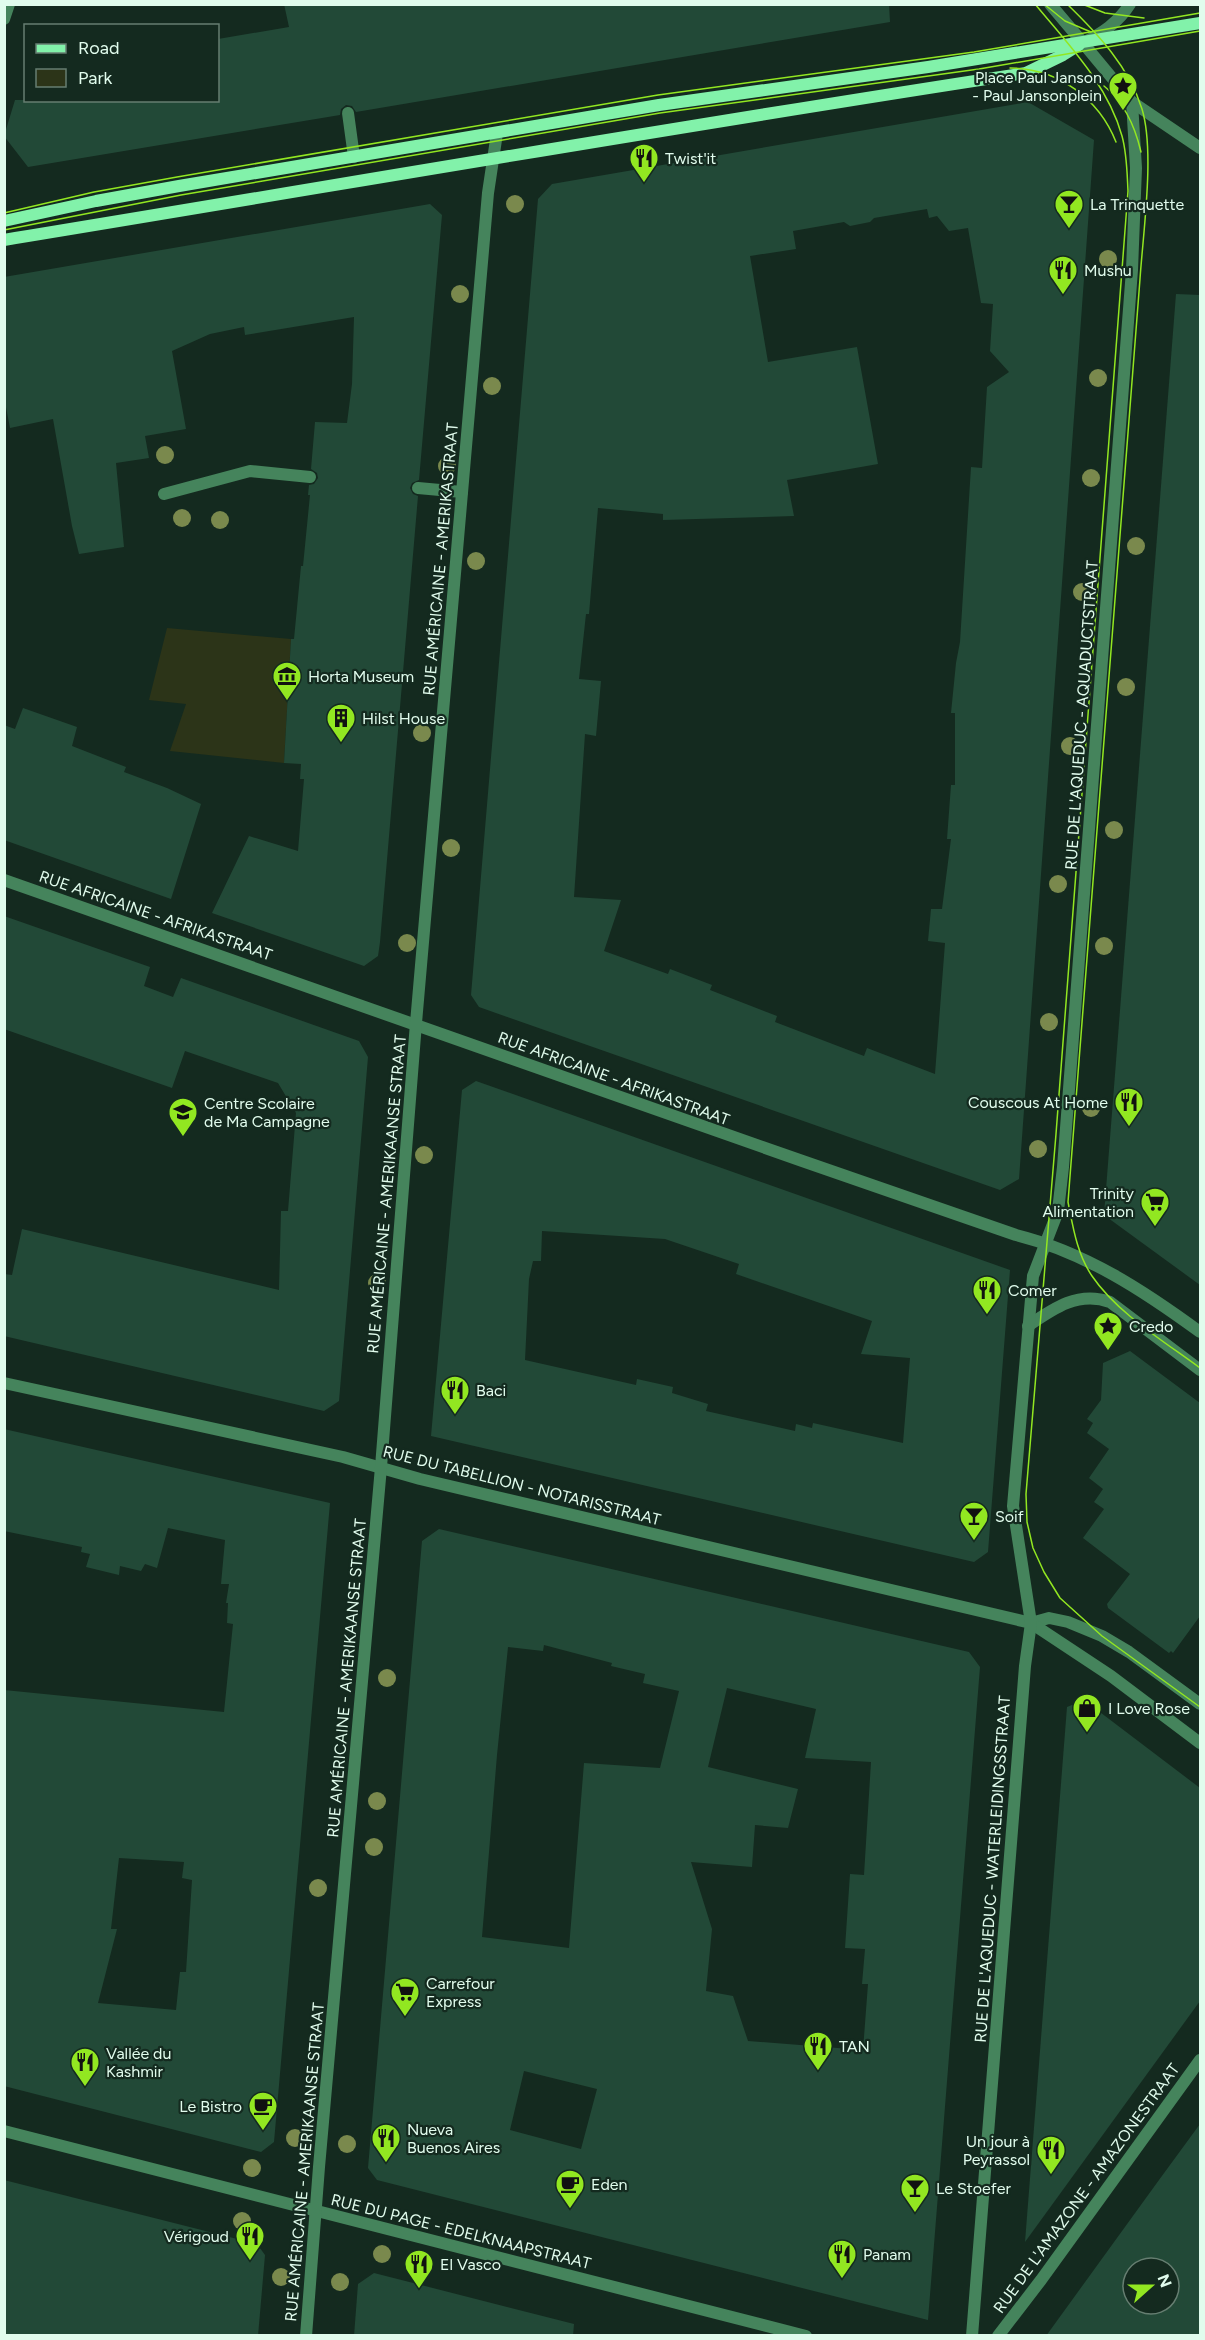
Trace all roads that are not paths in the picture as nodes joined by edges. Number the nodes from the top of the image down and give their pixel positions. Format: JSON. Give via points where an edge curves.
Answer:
{"nodes":[{"id":1,"x":9,"y":4,"type":"edge"},
{"id":2,"x":1050,"y":4,"type":"edge"},
{"id":3,"x":1130,"y":4,"type":"edge"},
{"id":4,"x":4,"y":19,"type":"edge"},
{"id":5,"x":1200,"y":22,"type":"edge"},
{"id":6,"x":1083,"y":43,"type":"junction"},
{"id":7,"x":1132,"y":102,"type":"junction"},
{"id":8,"x":348,"y":113,"type":"dead end"},
{"id":9,"x":497,"y":133,"type":"junction"},
{"id":10,"x":1200,"y":148,"type":"edge"},
{"id":11,"x":354,"y":157,"type":"junction"},
{"id":12,"x":493,"y":160,"type":"junction"},
{"id":13,"x":4,"y":221,"type":"edge"},
{"id":14,"x":4,"y":240,"type":"edge"},
{"id":15,"x":310,"y":477,"type":"dead end"},
{"id":16,"x":418,"y":488,"type":"dead end"},
{"id":17,"x":462,"y":492,"type":"junction"},
{"id":18,"x":164,"y":494,"type":"dead end"},
{"id":19,"x":4,"y":880,"type":"edge"},
{"id":20,"x":416,"y":1023,"type":"junction"},
{"id":21,"x":1047,"y":1243,"type":"junction"},
{"id":22,"x":1028,"y":1326,"type":"junction"},
{"id":23,"x":1200,"y":1332,"type":"edge"},
{"id":24,"x":1200,"y":1370,"type":"edge"},
{"id":25,"x":4,"y":1383,"type":"edge"},
{"id":26,"x":1021,"y":1406,"type":"joint"},
{"id":27,"x":381,"y":1467,"type":"junction"},
{"id":28,"x":1032,"y":1623,"type":"junction"},
{"id":29,"x":1200,"y":1704,"type":"edge"},
{"id":30,"x":1200,"y":1743,"type":"edge"},
{"id":31,"x":1200,"y":2060,"type":"edge"},
{"id":32,"x":4,"y":2131,"type":"edge"},
{"id":33,"x":316,"y":2211,"type":"junction"},
{"id":34,"x":306,"y":2336,"type":"edge"},
{"id":35,"x":806,"y":2336,"type":"edge"},
{"id":36,"x":972,"y":2336,"type":"edge"},
{"id":37,"x":998,"y":2336,"type":"edge"}],
"edges":[{"from":1,"to":4,"type":"street"},
{"from":2,"to":6,"type":"street"},
{"from":3,"to":6,"type":"street","via":[[1122,17]]},
{"from":5,"to":6,"type":"main road"},
{"from":6,"to":7,"type":"street"},
{"from":6,"to":9,"type":"main road","via":[[659,105]]},
{"from":6,"to":12,"type":"main road","via":[[1026,73]]},
{"from":7,"to":10,"type":"street"},
{"from":7,"to":21,"type":"street","name":"RUE DE L'AQUEDUC - AQUADUCTSTRAAT","via":[[1136,168],[1132,270],[1063,1167],[1058,1211]]},
{"from":8,"to":11,"type":"street"},
{"from":9,"to":11,"type":"main road"},
{"from":9,"to":12,"type":"street","name":"RUE AMÉRICAINE - AMERIKASTRAAT"},
{"from":11,"to":13,"type":"main road","via":[[107,199]]},
{"from":12,"to":14,"type":"main road"},
{"from":12,"to":17,"type":"street","name":"RUE AMÉRICAINE - AMERIKASTRAAT"},
{"from":15,"to":18,"type":"street","via":[[250,471]]},
{"from":16,"to":17,"type":"street"},
{"from":17,"to":20,"type":"street","name":"RUE AMÉRICAINE - AMERIKASTRAAT"},
{"from":19,"to":20,"type":"street","name":"RUE AFRICAINE - AFRIKASTRAAT"},
{"from":20,"to":21,"type":"street","name":"RUE AFRICAINE - AFRIKASTRAAT","via":[[712,1131]]},
{"from":20,"to":27,"type":"street","name":"RUE AMÉRICAINE - AMERIKAANSE STRAAT"},
{"from":21,"to":22,"type":"street","name":"RUE DE L'AQUEDUC - AQUADUCTSTRAAT","via":[[1033,1276]]},
{"from":21,"to":23,"type":"street","name":"RUE AFRICAINE - AFRIKASTRAAT","via":[[1122,1279]]},
{"from":22,"to":24,"type":"street","via":[[1054,1309],[1085,1297],[1097,1298],[1110,1302]]},
{"from":22,"to":26,"type":"street","name":"RUE DE L'AQUEDUC - AQUADUCTSTRAAT"},
{"from":25,"to":27,"type":"street","name":"RUE DU TABELLION - NOTARISSTRAAT"},
{"from":26,"to":28,"type":"street","name":"RUE DE L'AQUEDUC - WATERLEIDINGSSTRAAT","via":[[1012,1506]]},
{"from":27,"to":28,"type":"street","name":"RUE DU TABELLION - NOTARISSTRAAT"},
{"from":27,"to":33,"type":"street","name":"RUE AMÉRICAINE - AMERIKAANSE STRAAT"},
{"from":28,"to":29,"type":"street","name":"RUE DU TABELLION - NOTARISSTRAAT","via":[[1049,1618],[1102,1635]]},
{"from":28,"to":30,"type":"street","name":"RUE DU TABELLION - NOTARISSTRAAT"},
{"from":28,"to":36,"type":"street","name":"RUE DE L'AQUEDUC - WATERLEIDINGSSTRAAT","via":[[1024,1666]]},
{"from":31,"to":37,"type":"street","name":"RUE DE L'AMAZONE - AMAZONESTRAAT"},
{"from":32,"to":33,"type":"street","name":"RUE DU PAGE - EDELKNAAPSTRAAT"},
{"from":33,"to":34,"type":"street","name":"RUE AMÉRICAINE - AMERIKAANSE STRAAT"},
{"from":33,"to":35,"type":"street","name":"RUE DU PAGE - EDELKNAAPSTRAAT"}]}
